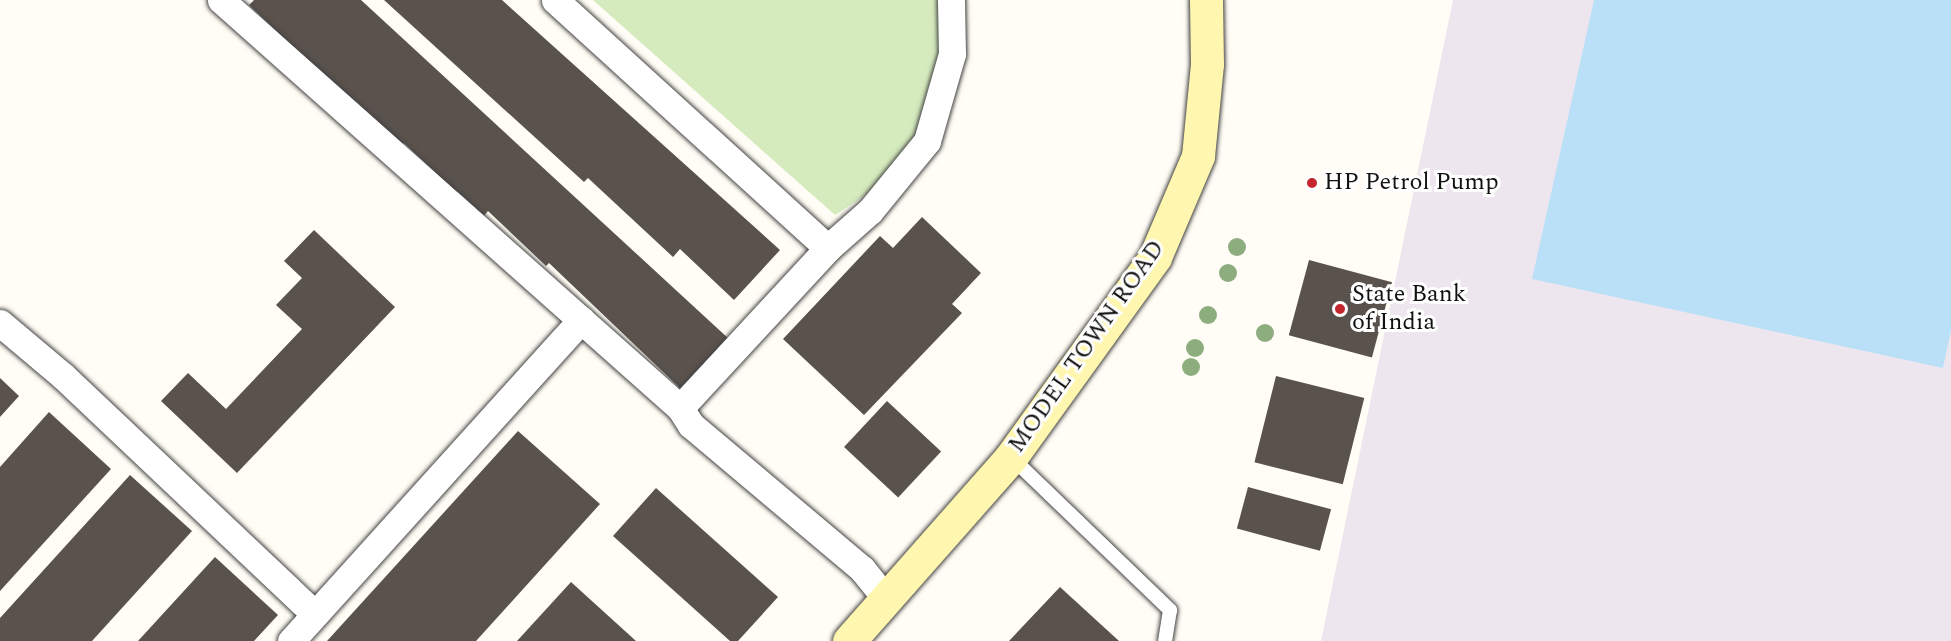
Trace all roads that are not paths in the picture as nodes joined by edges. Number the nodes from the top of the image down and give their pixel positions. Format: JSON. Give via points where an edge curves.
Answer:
{"nodes":[{"id":1,"x":221,"y":0,"type":"edge"},
{"id":2,"x":555,"y":0,"type":"edge"},
{"id":3,"x":951,"y":0,"type":"edge"},
{"id":4,"x":1206,"y":0,"type":"edge"},
{"id":5,"x":828,"y":248,"type":"junction"},
{"id":6,"x":581,"y":320,"type":"junction"},
{"id":7,"x":0,"y":323,"type":"edge"},
{"id":8,"x":680,"y":408,"type":"junction"},
{"id":9,"x":1011,"y":457,"type":"junction"},
{"id":10,"x":886,"y":599,"type":"junction"},
{"id":11,"x":314,"y":613,"type":"junction"},
{"id":12,"x":291,"y":641,"type":"edge"},
{"id":13,"x":849,"y":641,"type":"edge"},
{"id":14,"x":1165,"y":641,"type":"edge"}],
"edges":[{"from":1,"to":6,"type":"street"},
{"from":2,"to":5,"type":"street"},
{"from":3,"to":5,"type":"street","via":[[952,54],[927,141],[870,211]]},
{"from":4,"to":9,"type":"main road","name":"MODEL TOWN ROAD","via":[[1208,64],[1198,156],[1155,257]]},
{"from":5,"to":8,"type":"street"},
{"from":6,"to":8,"type":"street"},
{"from":6,"to":11,"type":"street"},
{"from":7,"to":11,"type":"street","via":[[63,376]]},
{"from":8,"to":10,"type":"street","via":[[691,425],[862,570]]},
{"from":9,"to":10,"type":"main road","name":"MODEL TOWN ROAD"},
{"from":9,"to":14,"type":"lane","via":[[1170,610]]},
{"from":10,"to":13,"type":"main road","name":"MODEL TOWN ROAD"},
{"from":11,"to":12,"type":"street"}]}
